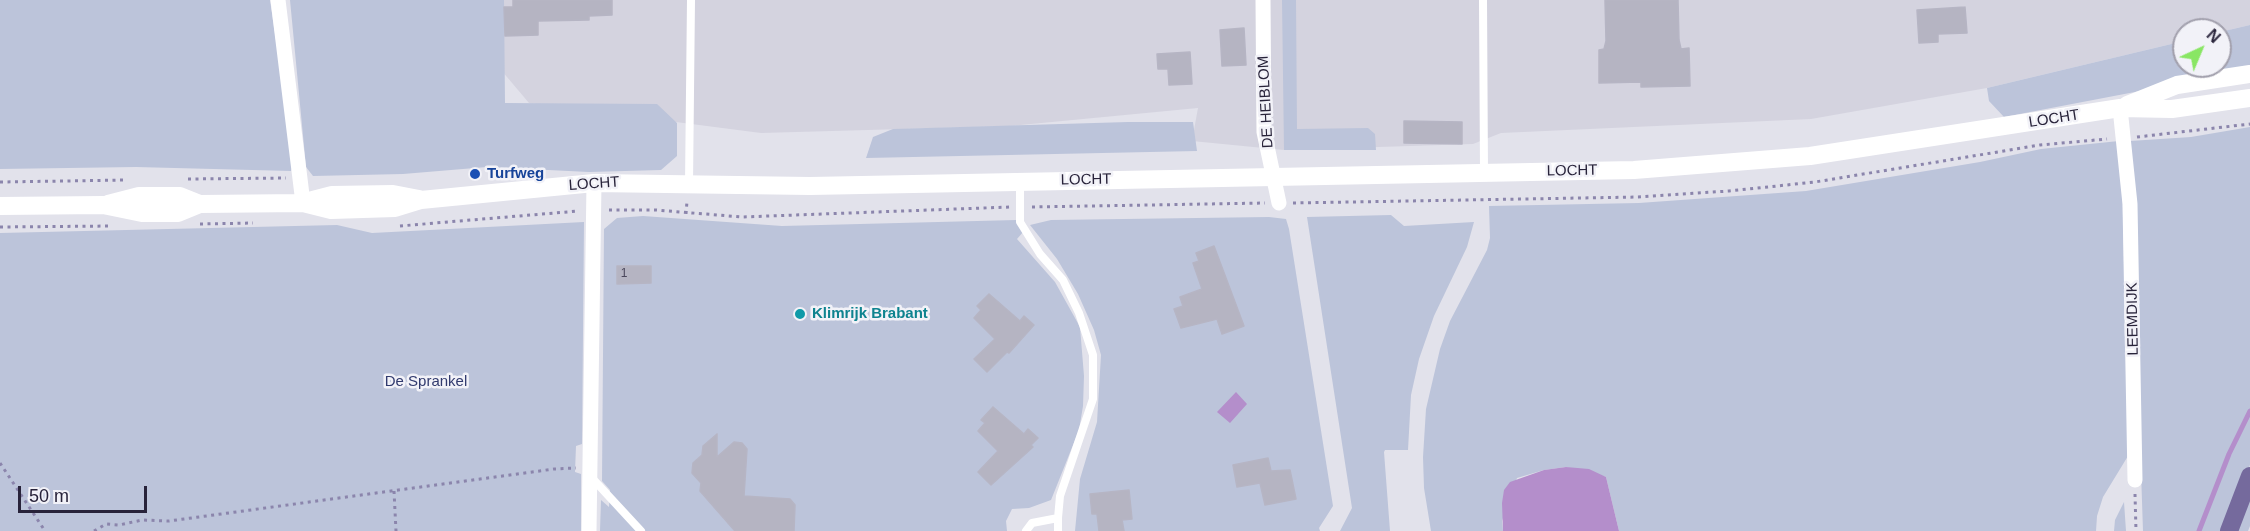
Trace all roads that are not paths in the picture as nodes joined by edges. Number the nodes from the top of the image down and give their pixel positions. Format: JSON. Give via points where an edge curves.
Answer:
{"nodes":[{"id":1,"x":278,"y":0,"type":"edge"},
{"id":2,"x":691,"y":0,"type":"edge"},
{"id":3,"x":1263,"y":0,"type":"edge"},
{"id":4,"x":1483,"y":0,"type":"edge"},
{"id":5,"x":2250,"y":74,"type":"edge"},
{"id":6,"x":2250,"y":98,"type":"edge"},
{"id":7,"x":2120,"y":108,"type":"junction"},
{"id":8,"x":1484,"y":173,"type":"junction"},
{"id":9,"x":1273,"y":177,"type":"junction"},
{"id":10,"x":1020,"y":182,"type":"junction"},
{"id":11,"x":594,"y":183,"type":"junction"},
{"id":12,"x":689,"y":186,"type":"junction"},
{"id":13,"x":303,"y":203,"type":"junction"},
{"id":14,"x":1279,"y":203,"type":"dead end"},
{"id":15,"x":0,"y":206,"type":"edge"},
{"id":16,"x":590,"y":473,"type":"junction"},
{"id":17,"x":2250,"y":476,"type":"edge"},
{"id":18,"x":2135,"y":480,"type":"road end"},
{"id":19,"x":1058,"y":518,"type":"junction"},
{"id":20,"x":589,"y":531,"type":"edge"},
{"id":21,"x":641,"y":531,"type":"edge"},
{"id":22,"x":1026,"y":531,"type":"edge"},
{"id":23,"x":1058,"y":531,"type":"edge"},
{"id":24,"x":2229,"y":531,"type":"edge"}],
"edges":[{"from":1,"to":13,"type":"street"},
{"from":2,"to":12,"type":"lane"},
{"from":3,"to":9,"type":"street","name":"DE HEIBLOM","via":[[1264,132]]},
{"from":4,"to":8,"type":"lane"},
{"from":5,"to":7,"type":"street","name":"LOCHT","via":[[2177,86]]},
{"from":6,"to":7,"type":"street","name":"LOCHT","via":[[2172,109]]},
{"from":7,"to":8,"type":"street","name":"LOCHT","via":[[1798,157],[1634,170]]},
{"from":7,"to":18,"type":"street","name":"LEEMDIJK","via":[[2130,204]]},
{"from":8,"to":9,"type":"street","name":"LOCHT"},
{"from":9,"to":10,"type":"street","name":"LOCHT"},
{"from":9,"to":14,"type":"street","name":"DE HEIBLOM"},
{"from":10,"to":12,"type":"street","name":"LOCHT"},
{"from":10,"to":19,"type":"lane","via":[[1020,222],[1063,280],[1093,356],[1093,399],[1060,496]]},
{"from":11,"to":12,"type":"street","name":"LOCHT"},
{"from":11,"to":13,"type":"street","name":"LOCHT","via":[[421,200],[393,194],[332,195]]},
{"from":11,"to":16,"type":"street"},
{"from":13,"to":15,"type":"street","name":"LOCHT","via":[[200,204],[180,196],[149,196],[103,205]]},
{"from":16,"to":20,"type":"street"},
{"from":16,"to":21,"type":"lane"},
{"from":17,"to":24,"type":"main road"},
{"from":19,"to":22,"type":"lane","via":[[1032,523]]},
{"from":19,"to":23,"type":"lane"}]}
